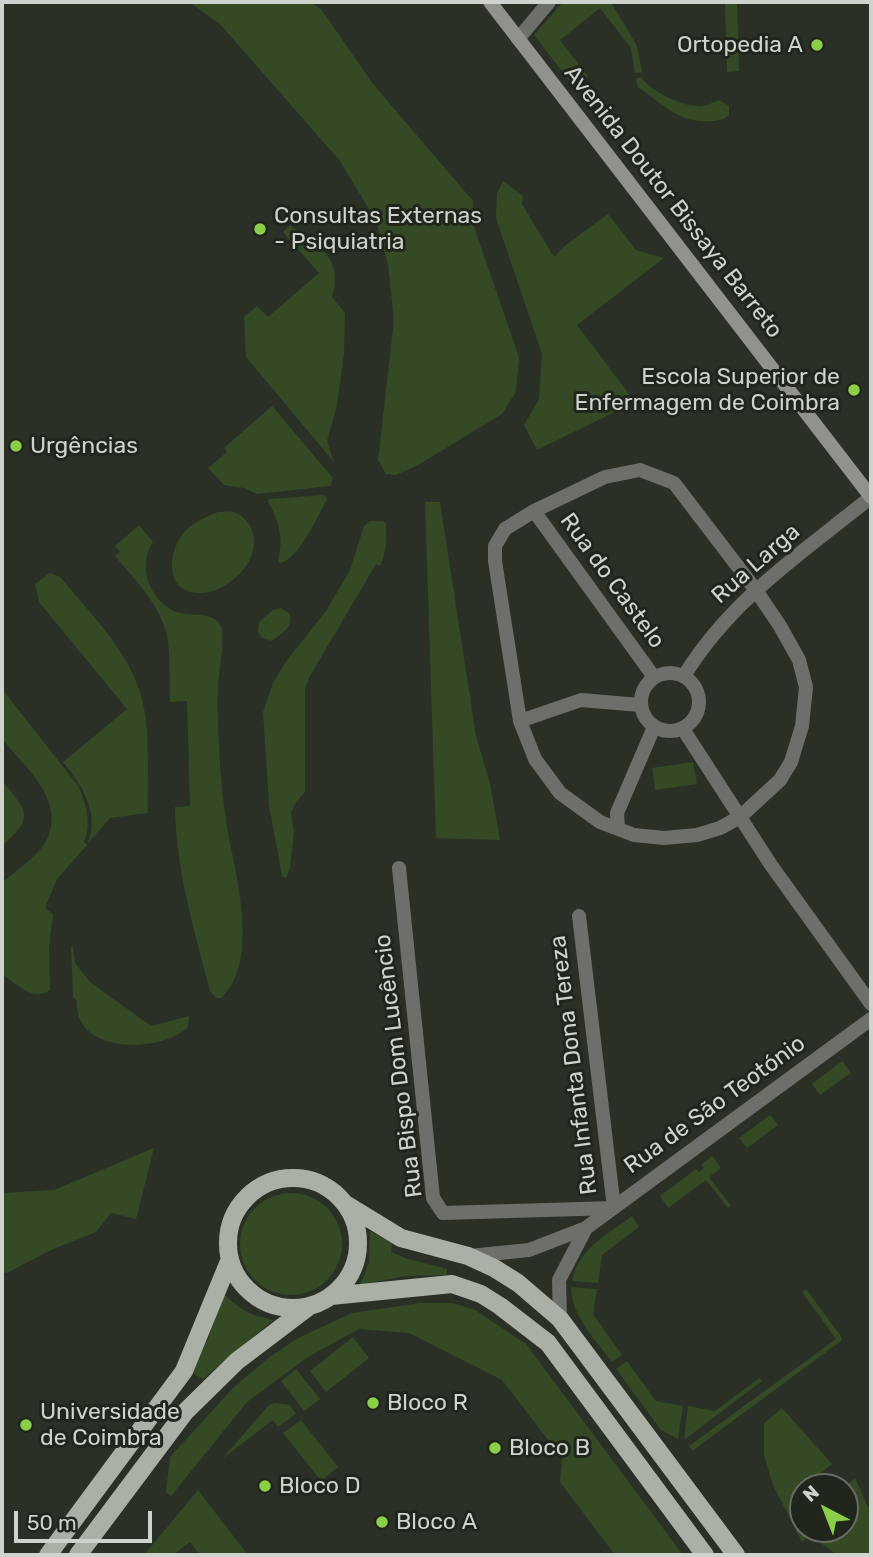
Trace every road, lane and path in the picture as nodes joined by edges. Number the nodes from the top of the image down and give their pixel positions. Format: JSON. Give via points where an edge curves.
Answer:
{"nodes":[{"id":1,"x":490,"y":2,"type":"edge"},
{"id":2,"x":549,"y":2,"type":"edge"},
{"id":3,"x":519,"y":39,"type":"junction"},
{"id":4,"x":871,"y":497,"type":"edge"},
{"id":5,"x":534,"y":511,"type":"junction"},
{"id":6,"x":755,"y":589,"type":"junction"},
{"id":7,"x":684,"y":676,"type":"junction"},
{"id":8,"x":654,"y":677,"type":"junction"},
{"id":9,"x":640,"y":705,"type":"junction"},
{"id":10,"x":520,"y":721,"type":"junction"},
{"id":11,"x":654,"y":727,"type":"junction"},
{"id":12,"x":683,"y":729,"type":"junction"},
{"id":13,"x":740,"y":817,"type":"junction"},
{"id":14,"x":618,"y":828,"type":"junction"},
{"id":15,"x":399,"y":868,"type":"dead end"},
{"id":16,"x":579,"y":916,"type":"dead end"},
{"id":17,"x":871,"y":1004,"type":"edge"},
{"id":18,"x":871,"y":1019,"type":"edge"},
{"id":19,"x":346,"y":1205,"type":"junction"},
{"id":20,"x":614,"y":1208,"type":"junction"},
{"id":21,"x":586,"y":1228,"type":"junction"},
{"id":22,"x":468,"y":1256,"type":"junction"},
{"id":23,"x":230,"y":1259,"type":"junction"},
{"id":24,"x":331,"y":1296,"type":"junction"},
{"id":25,"x":310,"y":1306,"type":"junction"},
{"id":26,"x":560,"y":1319,"type":"junction"},
{"id":27,"x":48,"y":1555,"type":"edge"},
{"id":28,"x":78,"y":1555,"type":"edge"},
{"id":29,"x":705,"y":1555,"type":"edge"},
{"id":30,"x":736,"y":1555,"type":"edge"}],
"edges":[{"from":1,"to":3,"type":"street","name":"Avenida Doutor Bissaya Barreto"},
{"from":2,"to":3,"type":"street"},
{"from":3,"to":4,"type":"street","name":"Avenida Doutor Bissaya Barreto"},
{"from":4,"to":6,"type":"street","name":"Rua Larga"},
{"from":5,"to":6,"type":"street","via":[[624,471],[656,474],[674,483]]},
{"from":5,"to":8,"type":"street","name":"Rua do Castelo"},
{"from":5,"to":10,"type":"street","via":[[505,529],[495,546]]},
{"from":6,"to":7,"type":"street","name":"Rua Larga","via":[[703,646]]},
{"from":6,"to":13,"type":"street","via":[[799,660],[806,687],[803,726],[790,762],[780,780]]},
{"from":7,"to":8,"type":"street"},
{"from":7,"to":12,"type":"street","via":[[699,696],[699,709]]},
{"from":8,"to":9,"type":"street","via":[[643,689]]},
{"from":9,"to":10,"type":"street","via":[[582,700]]},
{"from":9,"to":11,"type":"street"},
{"from":10,"to":14,"type":"street","via":[[535,759],[560,793],[600,822]]},
{"from":11,"to":12,"type":"street","via":[[668,732]]},
{"from":11,"to":14,"type":"street","via":[[617,813]]},
{"from":12,"to":13,"type":"street"},
{"from":13,"to":14,"type":"street","via":[[696,835],[664,838]]},
{"from":13,"to":17,"type":"street"},
{"from":15,"to":20,"type":"street","name":"Rua Bispo Dom Lucêncio","via":[[433,1198],[443,1213]]},
{"from":16,"to":20,"type":"street","name":"Rua Infanta Dona Tereza"},
{"from":18,"to":20,"type":"street","name":"Rua de São Teotónio"},
{"from":19,"to":22,"type":"main road","via":[[401,1238]]},
{"from":19,"to":23,"type":"main road","via":[[328,1188],[308,1180],[287,1178],[266,1184],[248,1196],[236,1213],[229,1233]]},
{"from":19,"to":24,"type":"main road","via":[[356,1223],[359,1244],[346,1282]]},
{"from":20,"to":21,"type":"street","name":"Rua de São Teotónio"},
{"from":21,"to":22,"type":"street","via":[[529,1250]]},
{"from":21,"to":26,"type":"street","via":[[559,1280]]},
{"from":22,"to":26,"type":"main road","via":[[518,1283]]},
{"from":23,"to":25,"type":"main road","via":[[251,1294],[269,1304]]},
{"from":23,"to":27,"type":"main road","via":[[184,1371]]},
{"from":24,"to":25,"type":"main road"},
{"from":24,"to":29,"type":"main road","via":[[452,1284],[500,1306],[548,1343]]},
{"from":25,"to":28,"type":"main road","via":[[237,1361],[185,1412]]},
{"from":26,"to":30,"type":"main road"}]}
